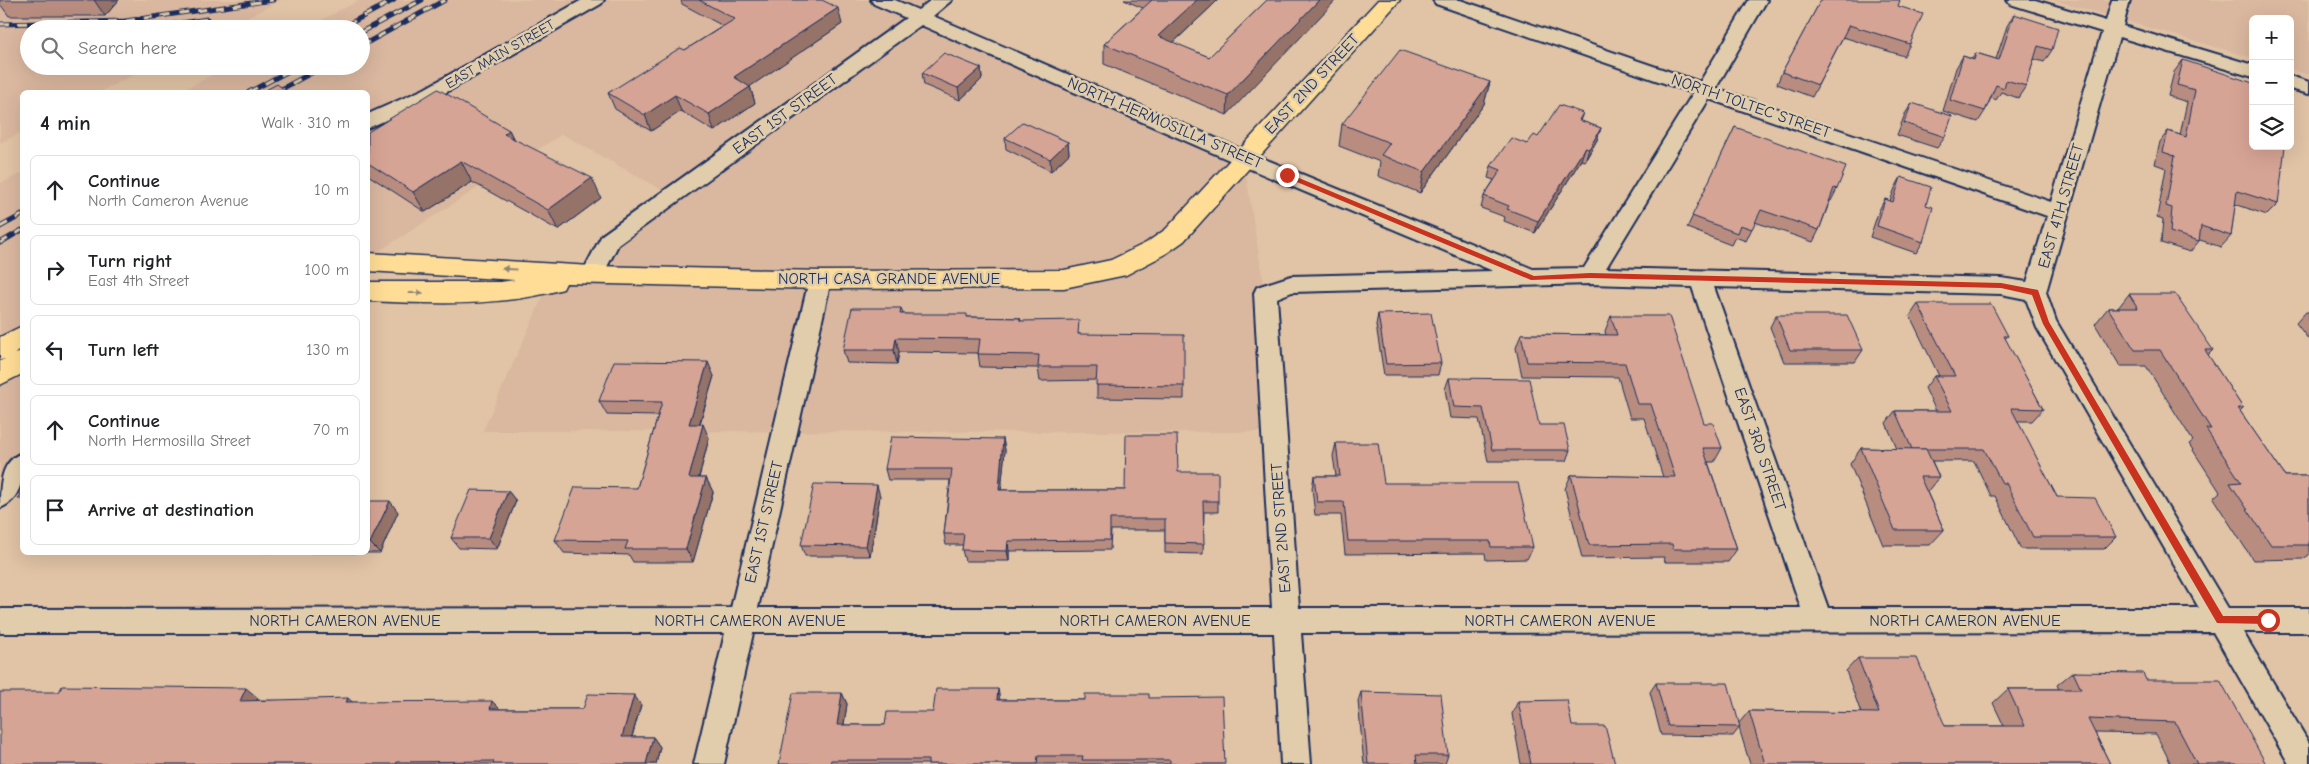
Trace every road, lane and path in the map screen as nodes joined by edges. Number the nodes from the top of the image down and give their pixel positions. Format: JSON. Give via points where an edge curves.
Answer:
{"nodes":[{"id":1,"x":595,"y":0,"type":"edge"},
{"id":2,"x":880,"y":0,"type":"edge"},
{"id":3,"x":943,"y":0,"type":"edge"},
{"id":4,"x":1390,"y":0,"type":"edge"},
{"id":5,"x":1442,"y":0,"type":"edge"},
{"id":6,"x":1758,"y":0,"type":"edge"},
{"id":7,"x":2016,"y":0,"type":"edge"},
{"id":8,"x":2121,"y":0,"type":"edge"},
{"id":9,"x":919,"y":16,"type":"junction"},
{"id":10,"x":2111,"y":29,"type":"junction"},
{"id":11,"x":2249,"y":70,"type":"edge"},
{"id":12,"x":2294,"y":83,"type":"edge"},
{"id":13,"x":2309,"y":88,"type":"edge"},
{"id":14,"x":1705,"y":90,"type":"junction"},
{"id":15,"x":431,"y":93,"type":"junction"},
{"id":16,"x":370,"y":121,"type":"edge"},
{"id":17,"x":370,"y":139,"type":"edge"},
{"id":18,"x":1243,"y":158,"type":"junction"},
{"id":19,"x":2060,"y":213,"type":"junction"},
{"id":20,"x":1175,"y":235,"type":"joint"},
{"id":21,"x":370,"y":262,"type":"edge"},
{"id":22,"x":592,"y":276,"type":"junction"},
{"id":23,"x":1590,"y":276,"type":"junction"},
{"id":24,"x":1534,"y":278,"type":"junction"},
{"id":25,"x":1700,"y":278,"type":"junction"},
{"id":26,"x":820,"y":280,"type":"junction"},
{"id":27,"x":370,"y":292,"type":"edge"},
{"id":28,"x":2035,"y":292,"type":"junction"},
{"id":29,"x":20,"y":337,"type":"edge"},
{"id":30,"x":0,"y":350,"type":"edge"},
{"id":31,"x":20,"y":363,"type":"edge"},
{"id":32,"x":0,"y":374,"type":"edge"},
{"id":33,"x":20,"y":466,"type":"edge"},
{"id":34,"x":0,"y":497,"type":"edge"},
{"id":35,"x":2220,"y":620,"type":"junction"},
{"id":36,"x":2309,"y":620,"type":"edge"},
{"id":37,"x":0,"y":621,"type":"edge"},
{"id":38,"x":742,"y":621,"type":"junction"},
{"id":39,"x":1287,"y":621,"type":"junction"},
{"id":40,"x":1819,"y":621,"type":"junction"},
{"id":41,"x":709,"y":764,"type":"edge"},
{"id":42,"x":1296,"y":764,"type":"edge"},
{"id":43,"x":2305,"y":764,"type":"edge"}],
"edges":[{"from":1,"to":15,"type":"street","name":"EAST MAIN STREET"},
{"from":2,"to":9,"type":"street","name":"NORTH HERMOSILLA STREET"},
{"from":3,"to":9,"type":"street","name":"EAST 1ST STREET"},
{"from":4,"to":18,"type":"main road","name":"EAST 2ND STREET"},
{"from":5,"to":14,"type":"street","name":"NORTH TOLTEC STREET"},
{"from":6,"to":14,"type":"street"},
{"from":7,"to":10,"type":"street"},
{"from":8,"to":10,"type":"street","name":"EAST 4TH STREET"},
{"from":9,"to":18,"type":"street","name":"NORTH HERMOSILLA STREET"},
{"from":9,"to":22,"type":"street","name":"EAST 1ST STREET","via":[[610,240]]},
{"from":10,"to":11,"type":"street"},
{"from":10,"to":19,"type":"street","name":"EAST 4TH STREET"},
{"from":12,"to":13,"type":"street"},
{"from":14,"to":19,"type":"street","name":"NORTH TOLTEC STREET"},
{"from":14,"to":23,"type":"street"},
{"from":15,"to":16,"type":"street","name":"EAST MAIN STREET"},
{"from":15,"to":17,"type":"street","name":"EAST MAIN STREET"},
{"from":18,"to":20,"type":"main road","name":"EAST 2ND STREET"},
{"from":18,"to":24,"type":"street","name":"NORTH HERMOSILLA STREET"},
{"from":19,"to":28,"type":"street","name":"EAST 4TH STREET"},
{"from":20,"to":26,"type":"main road","name":"NORTH CASA GRANDE AVENUE","via":[[1117,268],[1064,279]]},
{"from":22,"to":21,"type":"main road","name":"NORTH CASA GRANDE AVENUE","one_way":true},
{"from":22,"to":26,"type":"main road","name":"NORTH CASA GRANDE AVENUE"},
{"from":27,"to":22,"type":"main road","name":"NORTH CASA GRANDE AVENUE","one_way":true,"via":[[500,292]]},
{"from":23,"to":24,"type":"street"},
{"from":23,"to":25,"type":"street"},
{"from":24,"to":39,"type":"street","name":"EAST 2ND STREET","via":[[1291,284],[1265,293]]},
{"from":25,"to":28,"type":"street","via":[[2001,286]]},
{"from":25,"to":40,"type":"street","name":"EAST 3RD STREET"},
{"from":26,"to":38,"type":"street","name":"EAST 1ST STREET"},
{"from":28,"to":35,"type":"street","via":[[2046,322]]},
{"from":29,"to":30,"type":"main road"},
{"from":31,"to":32,"type":"main road"},
{"from":33,"to":34,"type":"street"},
{"from":35,"to":36,"type":"street","name":"NORTH CAMERON AVENUE"},
{"from":35,"to":40,"type":"street","name":"NORTH CAMERON AVENUE"},
{"from":35,"to":43,"type":"street"},
{"from":37,"to":38,"type":"street","name":"NORTH CAMERON AVENUE"},
{"from":38,"to":39,"type":"street","name":"NORTH CAMERON AVENUE"},
{"from":38,"to":41,"type":"street","name":"EAST 1ST STREET"},
{"from":39,"to":40,"type":"street","name":"NORTH CAMERON AVENUE"},
{"from":39,"to":42,"type":"street","name":"EAST 2ND STREET"}]}
